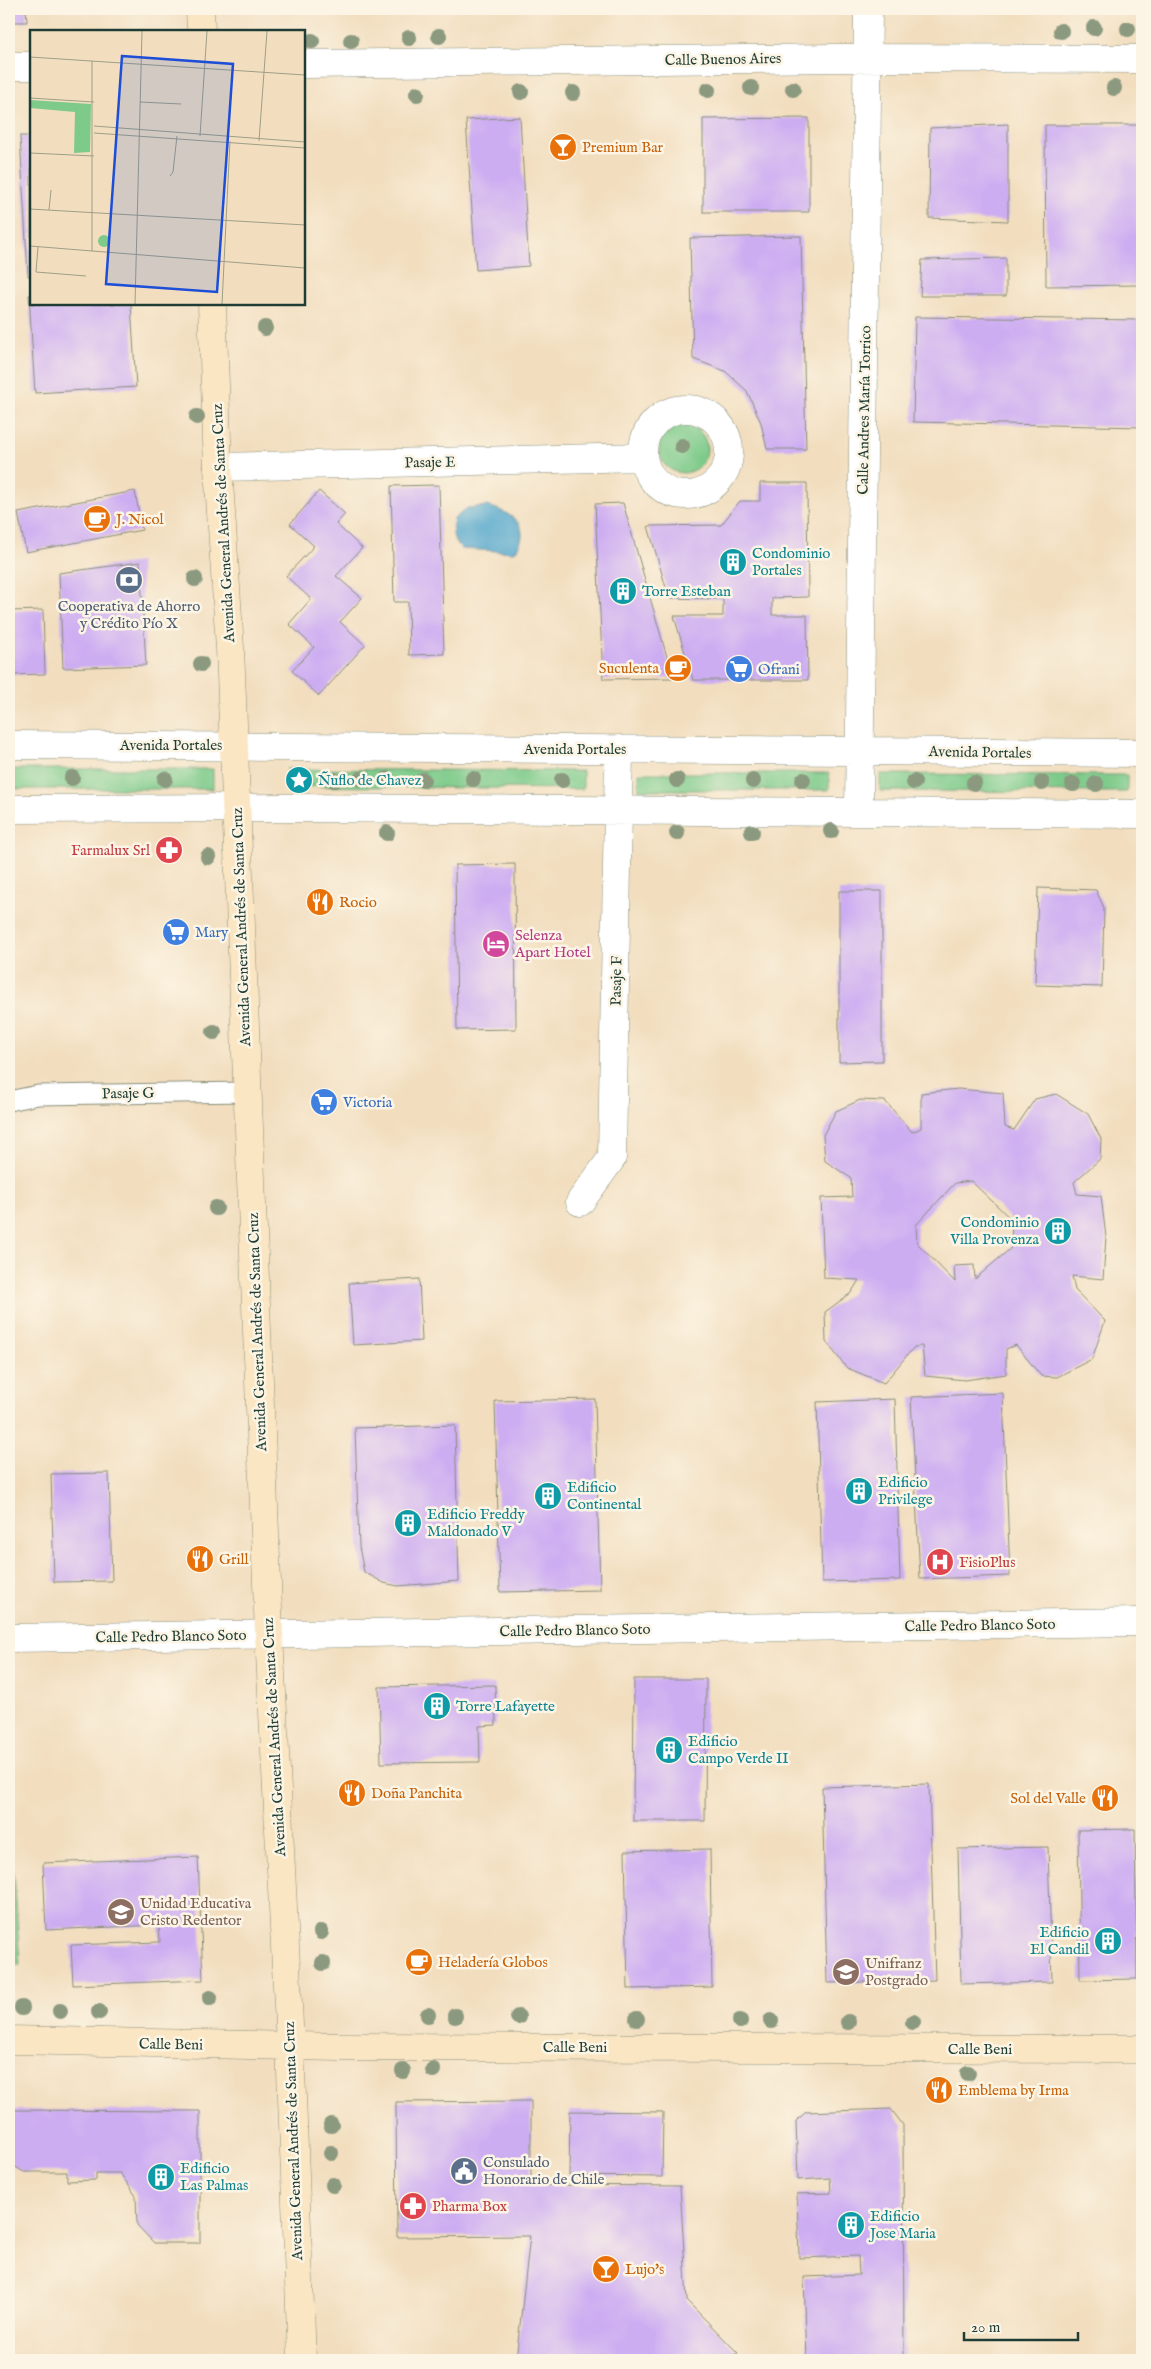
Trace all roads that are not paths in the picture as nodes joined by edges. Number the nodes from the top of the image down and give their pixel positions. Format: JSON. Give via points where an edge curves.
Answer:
{"nodes":[{"id":1,"x":200,"y":9,"type":"edge"},
{"id":2,"x":868,"y":9,"type":"edge"},
{"id":3,"x":201,"y":30,"type":"edge"},
{"id":4,"x":869,"y":58,"type":"junction"},
{"id":5,"x":1142,"y":58,"type":"edge"},
{"id":6,"x":305,"y":64,"type":"edge"},
{"id":7,"x":9,"y":66,"type":"edge"},
{"id":8,"x":30,"y":66,"type":"edge"},
{"id":9,"x":212,"y":305,"type":"edge"},
{"id":10,"x":642,"y":457,"type":"dead end"},
{"id":11,"x":218,"y":467,"type":"junction"},
{"id":12,"x":9,"y":745,"type":"edge"},
{"id":13,"x":234,"y":746,"type":"junction"},
{"id":14,"x":619,"y":749,"type":"junction"},
{"id":15,"x":859,"y":750,"type":"junction"},
{"id":16,"x":1142,"y":753,"type":"edge"},
{"id":17,"x":237,"y":808,"type":"junction"},
{"id":18,"x":9,"y":809,"type":"edge"},
{"id":19,"x":619,"y":810,"type":"junction"},
{"id":20,"x":859,"y":811,"type":"junction"},
{"id":21,"x":1142,"y":814,"type":"edge"},
{"id":22,"x":248,"y":1092,"type":"junction"},
{"id":23,"x":9,"y":1101,"type":"edge"},
{"id":24,"x":580,"y":1202,"type":"dead end"},
{"id":25,"x":1142,"y":1622,"type":"edge"},
{"id":26,"x":269,"y":1634,"type":"junction"},
{"id":27,"x":9,"y":1638,"type":"edge"},
{"id":28,"x":9,"y":2040,"type":"edge"},
{"id":29,"x":290,"y":2044,"type":"junction"},
{"id":30,"x":1142,"y":2049,"type":"edge"},
{"id":31,"x":302,"y":2360,"type":"edge"}],
"edges":[{"from":1,"to":3,"type":"main road"},
{"from":2,"to":4,"type":"street","name":"Calle Andres María Torrico"},
{"from":4,"to":5,"type":"street","name":"Calle Buenos Aires"},
{"from":4,"to":6,"type":"street","name":"Calle Buenos Aires"},
{"from":4,"to":15,"type":"street","name":"Calle Andres María Torrico"},
{"from":7,"to":8,"type":"street"},
{"from":9,"to":11,"type":"main road","name":"Avenida General Andrés de Santa Cruz"},
{"from":10,"to":11,"type":"street","name":"Pasaje E"},
{"from":11,"to":13,"type":"main road","name":"Avenida General Andrés de Santa Cruz"},
{"from":12,"to":13,"type":"street","name":"Avenida Portales"},
{"from":13,"to":14,"type":"street","name":"Avenida Portales"},
{"from":13,"to":17,"type":"main road","name":"Avenida General Andrés de Santa Cruz"},
{"from":14,"to":15,"type":"street","name":"Avenida Portales"},
{"from":14,"to":19,"type":"street","name":"Pasaje F"},
{"from":15,"to":16,"type":"street","name":"Avenida Portales"},
{"from":15,"to":20,"type":"street","name":"Calle Andres María Torrico"},
{"from":17,"to":18,"type":"street"},
{"from":17,"to":19,"type":"street"},
{"from":17,"to":22,"type":"main road","name":"Avenida General Andrés de Santa Cruz"},
{"from":19,"to":20,"type":"street"},
{"from":19,"to":24,"type":"street","name":"Pasaje F","via":[[612,1158]]},
{"from":20,"to":21,"type":"street"},
{"from":22,"to":23,"type":"lane","name":"Pasaje G","via":[[38,1095]]},
{"from":22,"to":26,"type":"main road","name":"Avenida General Andrés de Santa Cruz"},
{"from":25,"to":26,"type":"street","name":"Calle Pedro Blanco Soto"},
{"from":26,"to":27,"type":"street","name":"Calle Pedro Blanco Soto"},
{"from":26,"to":29,"type":"main road","name":"Avenida General Andrés de Santa Cruz"},
{"from":28,"to":29,"type":"main road","name":"Calle Beni"},
{"from":29,"to":30,"type":"main road","name":"Calle Beni","via":[[360,2047]]},
{"from":29,"to":31,"type":"main road","name":"Avenida General Andrés de Santa Cruz"}]}
